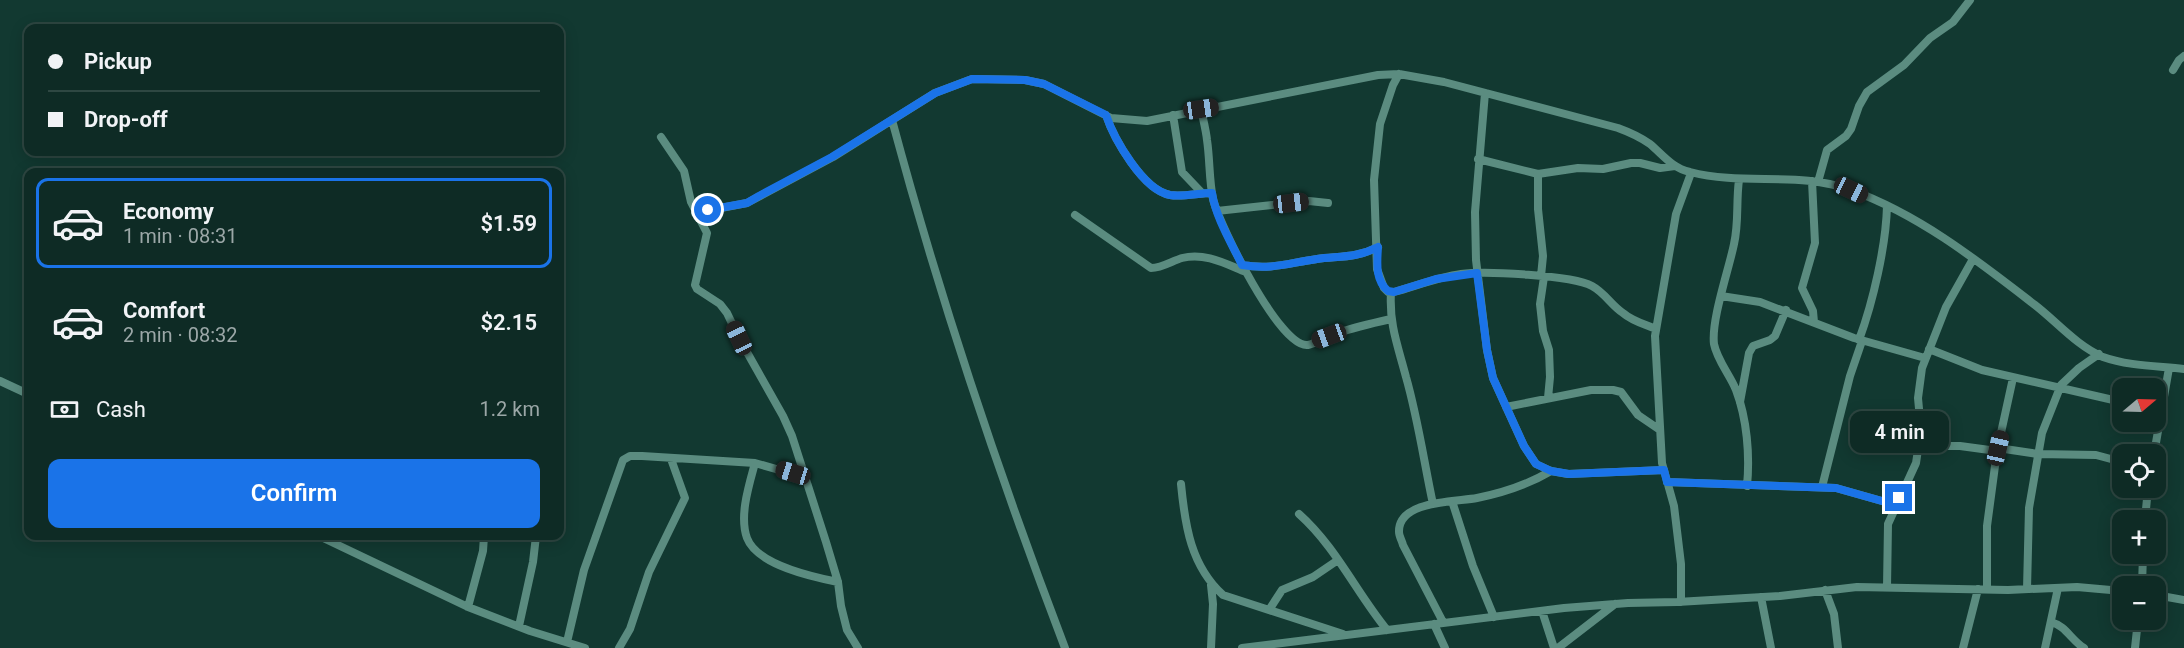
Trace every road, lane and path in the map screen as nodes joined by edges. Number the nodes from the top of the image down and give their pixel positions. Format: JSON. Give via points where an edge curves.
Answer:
{"nodes":[{"id":1,"x":1970,"y":0,"type":"edge"},
{"id":2,"x":2184,"y":56,"type":"edge"},
{"id":3,"x":2173,"y":70,"type":"dead end"},
{"id":4,"x":1400,"y":74,"type":"junction"},
{"id":5,"x":1485,"y":93,"type":"junction"},
{"id":6,"x":1201,"y":109,"type":"junction"},
{"id":7,"x":1106,"y":115,"type":"junction"},
{"id":8,"x":1173,"y":115,"type":"junction"},
{"id":9,"x":892,"y":120,"type":"junction"},
{"id":10,"x":661,"y":136,"type":"dead end"},
{"id":11,"x":1478,"y":159,"type":"junction"},
{"id":12,"x":1675,"y":166,"type":"junction"},
{"id":13,"x":1691,"y":173,"type":"junction"},
{"id":14,"x":1538,"y":174,"type":"junction"},
{"id":15,"x":1739,"y":180,"type":"junction"},
{"id":16,"x":1815,"y":182,"type":"junction"},
{"id":17,"x":1202,"y":193,"type":"junction"},
{"id":18,"x":1212,"y":193,"type":"junction"},
{"id":19,"x":1328,"y":203,"type":"dead end"},
{"id":20,"x":1887,"y":206,"type":"junction"},
{"id":21,"x":1217,"y":211,"type":"junction"},
{"id":22,"x":695,"y":213,"type":"junction"},
{"id":23,"x":1075,"y":214,"type":"dead end"},
{"id":24,"x":1378,"y":247,"type":"junction"},
{"id":25,"x":1973,"y":259,"type":"junction"},
{"id":26,"x":1244,"y":268,"type":"junction"},
{"id":27,"x":1477,"y":273,"type":"junction"},
{"id":28,"x":1543,"y":277,"type":"junction"},
{"id":29,"x":1391,"y":292,"type":"junction"},
{"id":30,"x":1721,"y":296,"type":"junction"},
{"id":31,"x":1786,"y":310,"type":"junction"},
{"id":32,"x":1391,"y":319,"type":"junction"},
{"id":33,"x":1814,"y":322,"type":"junction"},
{"id":34,"x":1656,"y":329,"type":"junction"},
{"id":35,"x":1861,"y":340,"type":"junction"},
{"id":36,"x":1927,"y":353,"type":"junction"},
{"id":37,"x":2098,"y":354,"type":"junction"},
{"id":38,"x":2169,"y":368,"type":"junction"},
{"id":39,"x":2184,"y":369,"type":"edge"},
{"id":40,"x":2013,"y":378,"type":"junction"},
{"id":41,"x":2166,"y":380,"type":"edge"},
{"id":42,"x":0,"y":381,"type":"edge"},
{"id":43,"x":2060,"y":388,"type":"junction"},
{"id":44,"x":24,"y":392,"type":"edge"},
{"id":45,"x":1548,"y":398,"type":"junction"},
{"id":46,"x":2112,"y":400,"type":"edge"},
{"id":47,"x":1740,"y":403,"type":"junction"},
{"id":48,"x":1506,"y":406,"type":"junction"},
{"id":49,"x":1660,"y":430,"type":"junction"},
{"id":50,"x":1919,"y":446,"type":"junction"},
{"id":51,"x":1997,"y":449,"type":"junction"},
{"id":52,"x":2038,"y":454,"type":"junction"},
{"id":53,"x":671,"y":459,"type":"junction"},
{"id":54,"x":2112,"y":459,"type":"edge"},
{"id":55,"x":755,"y":464,"type":"junction"},
{"id":56,"x":1664,"y":470,"type":"junction"},
{"id":57,"x":1551,"y":471,"type":"junction"},
{"id":58,"x":804,"y":477,"type":"junction"},
{"id":59,"x":1667,"y":482,"type":"junction"},
{"id":60,"x":1181,"y":484,"type":"dead end"},
{"id":61,"x":1747,"y":486,"type":"junction"},
{"id":62,"x":1822,"y":487,"type":"junction"},
{"id":63,"x":1452,"y":501,"type":"junction"},
{"id":64,"x":1433,"y":504,"type":"junction"},
{"id":65,"x":1896,"y":505,"type":"junction"},
{"id":66,"x":1299,"y":514,"type":"dead end"},
{"id":67,"x":327,"y":540,"type":"edge"},
{"id":68,"x":484,"y":540,"type":"edge"},
{"id":69,"x":536,"y":540,"type":"edge"},
{"id":70,"x":1338,"y":560,"type":"junction"},
{"id":71,"x":838,"y":582,"type":"junction"},
{"id":72,"x":1212,"y":585,"type":"junction"},
{"id":73,"x":1887,"y":587,"type":"junction"},
{"id":74,"x":2058,"y":588,"type":"junction"},
{"id":75,"x":1982,"y":589,"type":"junction"},
{"id":76,"x":2027,"y":589,"type":"junction"},
{"id":77,"x":1826,"y":590,"type":"junction"},
{"id":78,"x":2112,"y":591,"type":"edge"},
{"id":79,"x":1761,"y":597,"type":"junction"},
{"id":80,"x":2166,"y":597,"type":"edge"},
{"id":81,"x":2184,"y":600,"type":"edge"},
{"id":82,"x":1681,"y":602,"type":"junction"},
{"id":83,"x":1615,"y":604,"type":"junction"},
{"id":84,"x":468,"y":607,"type":"junction"},
{"id":85,"x":1269,"y":609,"type":"junction"},
{"id":86,"x":1542,"y":611,"type":"junction"},
{"id":87,"x":1494,"y":617,"type":"junction"},
{"id":88,"x":2051,"y":622,"type":"junction"},
{"id":89,"x":1439,"y":623,"type":"junction"},
{"id":90,"x":519,"y":626,"type":"junction"},
{"id":91,"x":1387,"y":630,"type":"junction"},
{"id":92,"x":2137,"y":630,"type":"edge"},
{"id":93,"x":1346,"y":635,"type":"junction"},
{"id":94,"x":567,"y":642,"type":"junction"},
{"id":95,"x":585,"y":648,"type":"edge"},
{"id":96,"x":619,"y":648,"type":"edge"},
{"id":97,"x":858,"y":648,"type":"edge"},
{"id":98,"x":1065,"y":648,"type":"edge"},
{"id":99,"x":1211,"y":648,"type":"edge"},
{"id":100,"x":1242,"y":648,"type":"edge"},
{"id":101,"x":1445,"y":648,"type":"edge"},
{"id":102,"x":1556,"y":648,"type":"edge"},
{"id":103,"x":1771,"y":648,"type":"edge"},
{"id":104,"x":1838,"y":648,"type":"edge"},
{"id":105,"x":1963,"y":648,"type":"edge"},
{"id":106,"x":2045,"y":648,"type":"edge"},
{"id":107,"x":2084,"y":648,"type":"edge"},
{"id":108,"x":2135,"y":648,"type":"edge"}],
"edges":[{"from":1,"to":16,"type":"street","via":[[1953,22],[1867,92],[1851,129],[1827,150]]},
{"from":2,"to":3,"type":"street"},
{"from":4,"to":5,"type":"street"},
{"from":4,"to":6,"type":"street"},
{"from":4,"to":24,"type":"street","via":[[1380,124],[1374,180]]},
{"from":5,"to":11,"type":"street"},
{"from":5,"to":12,"type":"street","via":[[1618,128],[1650,144]]},
{"from":6,"to":8,"type":"street"},
{"from":6,"to":18,"type":"street"},
{"from":7,"to":8,"type":"street","via":[[1147,121]]},
{"from":7,"to":9,"type":"street","via":[[1044,84],[972,79],[935,93]]},
{"from":7,"to":17,"type":"street","via":[[1112,133],[1148,182],[1169,195]]},
{"from":8,"to":17,"type":"street","via":[[1182,172]]},
{"from":9,"to":22,"type":"street","via":[[747,203]]},
{"from":9,"to":98,"type":"street","via":[[987,434]]},
{"from":10,"to":22,"type":"street","via":[[684,171]]},
{"from":11,"to":14,"type":"street"},
{"from":11,"to":27,"type":"street","via":[[1474,212]]},
{"from":12,"to":13,"type":"street"},
{"from":12,"to":14,"type":"street","via":[[1660,168],[1631,163]]},
{"from":13,"to":15,"type":"street"},
{"from":13,"to":34,"type":"street","via":[[1676,214]]},
{"from":14,"to":28,"type":"street"},
{"from":15,"to":16,"type":"street","via":[[1787,178]]},
{"from":15,"to":30,"type":"street","via":[[1734,244]]},
{"from":16,"to":20,"type":"street","via":[[1851,190]]},
{"from":16,"to":33,"type":"street","via":[[1815,243],[1802,288]]},
{"from":17,"to":18,"type":"street"},
{"from":18,"to":21,"type":"street"},
{"from":19,"to":21,"type":"street","via":[[1309,201]]},
{"from":20,"to":25,"type":"street","via":[[1930,228]]},
{"from":20,"to":35,"type":"street","via":[[1886,229]]},
{"from":21,"to":26,"type":"street"},
{"from":22,"to":58,"type":"street","via":[[707,233],[695,285],[727,313],[783,416]]},
{"from":23,"to":26,"type":"street","via":[[1151,268],[1186,257],[1205,257]]},
{"from":24,"to":26,"type":"street","via":[[1357,256]]},
{"from":24,"to":29,"type":"street","via":[[1380,280]]},
{"from":25,"to":36,"type":"street","via":[[1946,307]]},
{"from":25,"to":37,"type":"street"},
{"from":26,"to":32,"type":"street","via":[[1259,296],[1299,342],[1308,345]]},
{"from":27,"to":28,"type":"street"},
{"from":27,"to":29,"type":"street"},
{"from":27,"to":48,"type":"street","via":[[1493,378]]},
{"from":28,"to":34,"type":"street","via":[[1591,285],[1623,314]]},
{"from":28,"to":45,"type":"street","via":[[1541,311],[1549,350]]},
{"from":29,"to":32,"type":"street"},
{"from":30,"to":31,"type":"street"},
{"from":30,"to":47,"type":"street","via":[[1714,344]]},
{"from":31,"to":33,"type":"street"},
{"from":31,"to":47,"type":"street","via":[[1775,336],[1753,346],[1749,353]]},
{"from":32,"to":64,"type":"street"},
{"from":33,"to":35,"type":"street"},
{"from":34,"to":49,"type":"street"},
{"from":35,"to":36,"type":"street"},
{"from":35,"to":62,"type":"street"},
{"from":36,"to":40,"type":"street"},
{"from":36,"to":50,"type":"street","via":[[1919,382]]},
{"from":37,"to":38,"type":"street"},
{"from":37,"to":43,"type":"street"},
{"from":38,"to":39,"type":"street"},
{"from":38,"to":41,"type":"street"},
{"from":40,"to":43,"type":"street"},
{"from":40,"to":51,"type":"street"},
{"from":42,"to":44,"type":"street"},
{"from":43,"to":46,"type":"street"},
{"from":43,"to":52,"type":"street"},
{"from":45,"to":48,"type":"street"},
{"from":45,"to":49,"type":"street","via":[[1591,390],[1621,392],[1638,415]]},
{"from":47,"to":61,"type":"street","via":[[1746,429]]},
{"from":48,"to":57,"type":"street","via":[[1536,464]]},
{"from":49,"to":56,"type":"street"},
{"from":50,"to":51,"type":"street"},
{"from":50,"to":65,"type":"street","via":[[1916,463]]},
{"from":51,"to":52,"type":"street"},
{"from":51,"to":75,"type":"street"},
{"from":52,"to":54,"type":"street","via":[[2097,455]]},
{"from":52,"to":76,"type":"street","via":[[2029,508]]},
{"from":53,"to":55,"type":"street"},
{"from":53,"to":94,"type":"street","via":[[630,456],[620,463],[584,570]]},
{"from":53,"to":96,"type":"street","via":[[685,498],[649,572],[630,629]]},
{"from":55,"to":58,"type":"street"},
{"from":55,"to":71,"type":"street","via":[[745,512],[747,539],[783,567]]},
{"from":56,"to":57,"type":"street","via":[[1569,474]]},
{"from":56,"to":59,"type":"street"},
{"from":57,"to":63,"type":"street","via":[[1521,485]]},
{"from":58,"to":71,"type":"street"},
{"from":59,"to":61,"type":"street"},
{"from":59,"to":82,"type":"street","via":[[1681,564]]},
{"from":60,"to":72,"type":"street","via":[[1184,520],[1201,570]]},
{"from":61,"to":62,"type":"street"},
{"from":62,"to":65,"type":"street"},
{"from":63,"to":64,"type":"street"},
{"from":63,"to":87,"type":"street"},
{"from":64,"to":89,"type":"street","via":[[1413,510],[1401,522],[1399,532]]},
{"from":65,"to":73,"type":"street","via":[[1888,524]]},
{"from":66,"to":70,"type":"street"},
{"from":67,"to":84,"type":"street"},
{"from":68,"to":84,"type":"street"},
{"from":69,"to":90,"type":"street"},
{"from":70,"to":85,"type":"street","via":[[1313,577],[1282,590]]},
{"from":70,"to":91,"type":"street"},
{"from":71,"to":97,"type":"street","via":[[843,617]]},
{"from":72,"to":85,"type":"street","via":[[1223,595]]},
{"from":72,"to":99,"type":"street"},
{"from":73,"to":75,"type":"street"},
{"from":73,"to":77,"type":"street"},
{"from":74,"to":76,"type":"street"},
{"from":74,"to":78,"type":"street"},
{"from":74,"to":88,"type":"street"},
{"from":75,"to":76,"type":"street"},
{"from":75,"to":105,"type":"street"},
{"from":77,"to":79,"type":"street"},
{"from":77,"to":104,"type":"street"},
{"from":79,"to":82,"type":"street"},
{"from":79,"to":103,"type":"street"},
{"from":80,"to":81,"type":"street"},
{"from":82,"to":83,"type":"street"},
{"from":83,"to":86,"type":"street"},
{"from":83,"to":102,"type":"street"},
{"from":84,"to":90,"type":"street"},
{"from":85,"to":93,"type":"street"},
{"from":86,"to":87,"type":"street"},
{"from":86,"to":102,"type":"street"},
{"from":87,"to":89,"type":"street"},
{"from":88,"to":106,"type":"street"},
{"from":88,"to":107,"type":"street","via":[[2062,626]]},
{"from":89,"to":91,"type":"street"},
{"from":89,"to":101,"type":"street"},
{"from":90,"to":94,"type":"street"},
{"from":91,"to":93,"type":"street"},
{"from":92,"to":108,"type":"street"},
{"from":93,"to":100,"type":"street"},
{"from":94,"to":95,"type":"street"}]}
